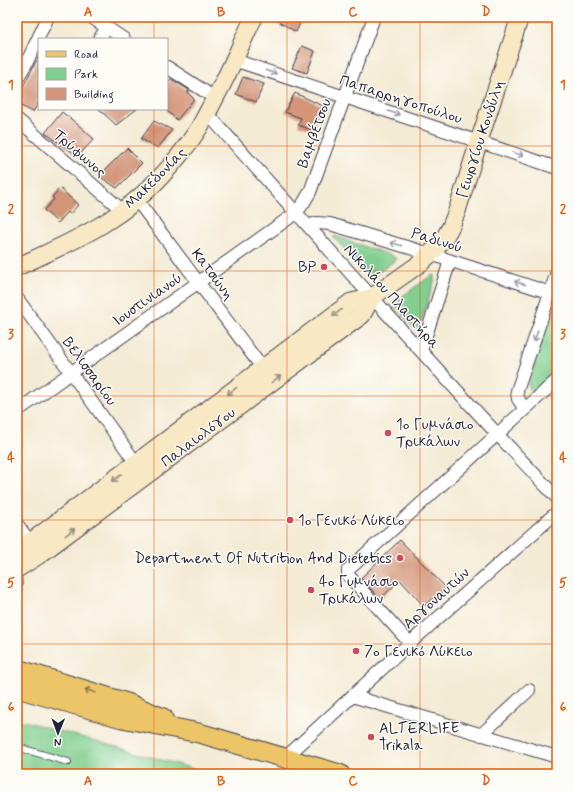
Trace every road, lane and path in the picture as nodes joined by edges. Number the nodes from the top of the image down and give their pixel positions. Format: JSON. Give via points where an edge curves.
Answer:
{"nodes":[{"id":1,"x":48,"y":17,"type":"edge"},
{"id":2,"x":91,"y":17,"type":"edge"},
{"id":3,"x":254,"y":17,"type":"edge"},
{"id":4,"x":374,"y":17,"type":"edge"},
{"id":5,"x":520,"y":17,"type":"edge"},
{"id":6,"x":107,"y":28,"type":"junction"},
{"id":7,"x":38,"y":38,"type":"edge"},
{"id":8,"x":38,"y":38,"type":"edge"},
{"id":9,"x":100,"y":38,"type":"edge"},
{"id":10,"x":122,"y":38,"type":"edge"},
{"id":11,"x":234,"y":60,"type":"junction"},
{"id":12,"x":168,"y":68,"type":"edge"},
{"id":13,"x":17,"y":79,"type":"edge"},
{"id":14,"x":345,"y":97,"type":"junction"},
{"id":15,"x":216,"y":98,"type":"junction"},
{"id":16,"x":207,"y":113,"type":"junction"},
{"id":17,"x":17,"y":119,"type":"edge"},
{"id":18,"x":479,"y":142,"type":"junction"},
{"id":19,"x":557,"y":168,"type":"edge"},
{"id":20,"x":136,"y":199,"type":"junction"},
{"id":21,"x":123,"y":211,"type":"junction"},
{"id":22,"x":296,"y":213,"type":"junction"},
{"id":23,"x":308,"y":226,"type":"junction"},
{"id":24,"x":430,"y":254,"type":"junction"},
{"id":25,"x":450,"y":261,"type":"junction"},
{"id":26,"x":17,"y":267,"type":"edge"},
{"id":27,"x":557,"y":272,"type":"edge"},
{"id":28,"x":198,"y":282,"type":"junction"},
{"id":29,"x":554,"y":294,"type":"edge"},
{"id":30,"x":17,"y":298,"type":"edge"},
{"id":31,"x":371,"y":298,"type":"junction"},
{"id":32,"x":421,"y":352,"type":"junction"},
{"id":33,"x":263,"y":368,"type":"junction"},
{"id":34,"x":71,"y":372,"type":"junction"},
{"id":35,"x":557,"y":380,"type":"edge"},
{"id":36,"x":525,"y":409,"type":"junction"},
{"id":37,"x":17,"y":410,"type":"edge"},
{"id":38,"x":497,"y":435,"type":"junction"},
{"id":39,"x":136,"y":463,"type":"junction"},
{"id":40,"x":557,"y":498,"type":"edge"},
{"id":41,"x":557,"y":512,"type":"edge"},
{"id":42,"x":17,"y":524,"type":"edge"},
{"id":43,"x":29,"y":550,"type":"edge"},
{"id":44,"x":17,"y":569,"type":"edge"},
{"id":45,"x":17,"y":574,"type":"edge"},
{"id":46,"x":17,"y":594,"type":"edge"},
{"id":47,"x":410,"y":643,"type":"junction"},
{"id":48,"x":17,"y":669,"type":"edge"},
{"id":49,"x":17,"y":688,"type":"edge"},
{"id":50,"x":529,"y":690,"type":"dead end"},
{"id":51,"x":352,"y":696,"type":"junction"},
{"id":52,"x":199,"y":733,"type":"junction"},
{"id":53,"x":481,"y":735,"type":"junction"},
{"id":54,"x":17,"y":747,"type":"edge"},
{"id":55,"x":557,"y":757,"type":"edge"},
{"id":56,"x":285,"y":758,"type":"junction"},
{"id":57,"x":68,"y":762,"type":"dead end"},
{"id":58,"x":340,"y":774,"type":"edge"}],
"edges":[{"from":1,"to":8,"type":"street"},
{"from":2,"to":6,"type":"street"},
{"from":3,"to":11,"type":"main road","name":"Μακεδονίας"},
{"from":4,"to":14,"type":"street","name":"Βαμβέτσου"},
{"from":5,"to":18,"type":"main road","name":"Γεωργίου Κονδύλη"},
{"from":6,"to":9,"type":"street"},
{"from":6,"to":10,"type":"street"},
{"from":7,"to":13,"type":"street"},
{"from":11,"to":14,"type":"street","name":"Παπαρρηγοπούλου","one_way":true},
{"from":11,"to":15,"type":"main road","name":"Μακεδονίας"},
{"from":12,"to":15,"type":"street"},
{"from":14,"to":18,"type":"street","name":"Παπαρρηγοπούλου","one_way":true},
{"from":14,"to":22,"type":"street","name":"Βαμβέτσου","via":[[310,192]]},
{"from":15,"to":16,"type":"main road","name":"Μακεδονίας"},
{"from":16,"to":20,"type":"main road","name":"Μακεδονίας","via":[[177,159]]},
{"from":16,"to":22,"type":"street","name":"Νικολάου Πλαστήρα"},
{"from":17,"to":21,"type":"street","name":"Τρύφωνος"},
{"from":18,"to":19,"type":"street","name":"Παπαρρηγοπούλου","one_way":true},
{"from":18,"to":24,"type":"main road","name":"Γεωργίου Κονδύλη","via":[[451,226],[442,242]]},
{"from":20,"to":21,"type":"main road","name":"Μακεδονίας"},
{"from":20,"to":28,"type":"street","name":"Κατσώνη"},
{"from":21,"to":26,"type":"main road","name":"Μακεδονίας","via":[[96,228]]},
{"from":22,"to":23,"type":"street","name":"Νικολάου Πλαστήρα"},
{"from":22,"to":28,"type":"street","name":"Ιουστινιανού"},
{"from":24,"to":23,"type":"street","name":"Ραδινού","one_way":true,"via":[[330,224],[317,223]]},
{"from":23,"to":31,"type":"street","name":"Νικολάου Πλαστήρα"},
{"from":24,"to":25,"type":"street","name":"Ραδινού"},
{"from":24,"to":31,"type":"main road","name":"Παλαιολόγου"},
{"from":29,"to":25,"type":"street","name":"Ραδινού","one_way":true},
{"from":25,"to":32,"type":"street"},
{"from":27,"to":29,"type":"street"},
{"from":28,"to":33,"type":"street","name":"Κατσώνη"},
{"from":28,"to":34,"type":"street","name":"Ιουστινιανού"},
{"from":29,"to":36,"type":"street","one_way":true,"via":[[517,391],[518,399]]},
{"from":30,"to":34,"type":"street","name":"Βελισσαρίου"},
{"from":31,"to":32,"type":"street","name":"Νικολάου Πλαστήρα"},
{"from":31,"to":33,"type":"main road","name":"Παλαιολόγου","one_way":true,"via":[[351,302]]},
{"from":43,"to":31,"type":"main road","name":"Παλαιολόγου","one_way":true,"via":[[362,315]]},
{"from":32,"to":38,"type":"street","name":"Νικολάου Πλαστήρα"},
{"from":33,"to":39,"type":"main road","name":"Παλαιολόγου","one_way":true},
{"from":34,"to":37,"type":"street","name":"Ιουστινιανού"},
{"from":34,"to":39,"type":"street","name":"Βελισσαρίου"},
{"from":35,"to":36,"type":"street"},
{"from":36,"to":38,"type":"street"},
{"from":38,"to":40,"type":"street","name":"Νικολάου Πλαστήρα"},
{"from":38,"to":47,"type":"street","via":[[348,570],[348,575]]},
{"from":39,"to":43,"type":"main road","name":"Παλαιολόγου","one_way":true},
{"from":41,"to":47,"type":"street","name":"Αργοναυτών"},
{"from":42,"to":43,"type":"street"},
{"from":43,"to":44,"type":"main road","name":"Παλαιολόγου"},
{"from":45,"to":46,"type":"lane"},
{"from":47,"to":51,"type":"street","name":"Αργοναυτών"},
{"from":52,"to":48,"type":"main road","one_way":true,"via":[[127,703]]},
{"from":49,"to":52,"type":"main road","via":[[122,718]]},
{"from":50,"to":53,"type":"street"},
{"from":51,"to":53,"type":"street"},
{"from":51,"to":56,"type":"street","name":"Αργοναυτών"},
{"from":52,"to":56,"type":"main road"},
{"from":53,"to":55,"type":"street"},
{"from":54,"to":57,"type":"lane"},
{"from":56,"to":58,"type":"main road"}]}
